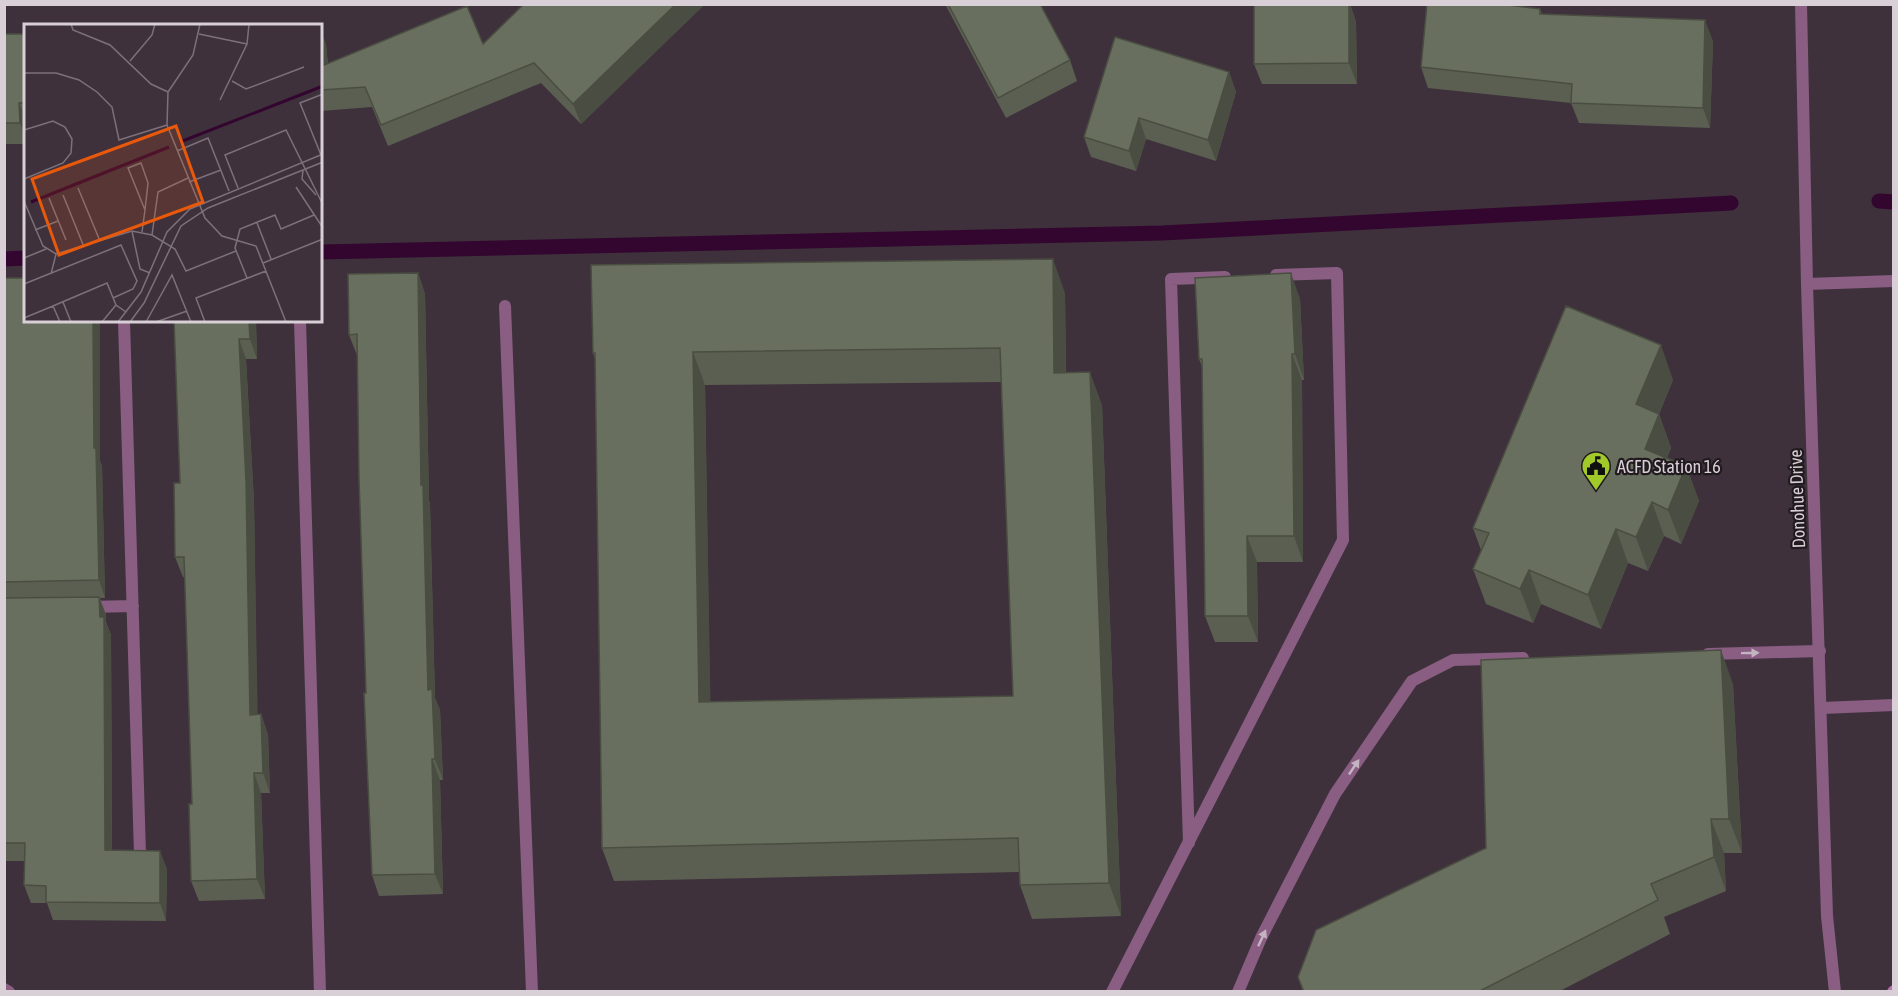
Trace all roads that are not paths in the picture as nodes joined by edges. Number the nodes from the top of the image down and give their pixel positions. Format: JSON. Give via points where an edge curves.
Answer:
{"nodes":[{"id":1,"x":1801,"y":4,"type":"edge"},
{"id":2,"x":1266,"y":275,"type":"edge"},
{"id":3,"x":1242,"y":276,"type":"edge"},
{"id":4,"x":1893,"y":281,"type":"edge"},
{"id":5,"x":1807,"y":284,"type":"junction"},
{"id":6,"x":505,"y":306,"type":"dead end"},
{"id":7,"x":124,"y":322,"type":"edge"},
{"id":8,"x":300,"y":322,"type":"edge"},
{"id":9,"x":133,"y":606,"type":"junction"},
{"id":10,"x":74,"y":607,"type":"edge"},
{"id":11,"x":1820,"y":651,"type":"junction"},
{"id":12,"x":1691,"y":654,"type":"edge"},
{"id":13,"x":1540,"y":658,"type":"edge"},
{"id":14,"x":1893,"y":705,"type":"edge"},
{"id":15,"x":1822,"y":708,"type":"junction"},
{"id":16,"x":1189,"y":843,"type":"junction"},
{"id":17,"x":140,"y":854,"type":"edge"},
{"id":18,"x":4,"y":989,"type":"edge"},
{"id":19,"x":9,"y":992,"type":"edge"},
{"id":20,"x":320,"y":992,"type":"edge"},
{"id":21,"x":532,"y":992,"type":"edge"},
{"id":22,"x":1112,"y":992,"type":"edge"},
{"id":23,"x":1238,"y":992,"type":"edge"},
{"id":24,"x":1835,"y":992,"type":"edge"}],
"edges":[{"from":1,"to":5,"type":"street","name":"Donohue Drive"},
{"from":2,"to":16,"type":"street","via":[[1337,273],[1343,540]]},
{"from":3,"to":16,"type":"street","via":[[1171,279]]},
{"from":4,"to":5,"type":"street"},
{"from":5,"to":11,"type":"street","name":"Donohue Drive"},
{"from":6,"to":21,"type":"street"},
{"from":7,"to":9,"type":"street"},
{"from":8,"to":20,"type":"street"},
{"from":9,"to":10,"type":"street"},
{"from":9,"to":17,"type":"street"},
{"from":12,"to":11,"type":"street","one_way":true},
{"from":11,"to":15,"type":"street","name":"Donohue Drive"},
{"from":23,"to":13,"type":"street","one_way":true,"via":[[1261,938],[1335,794],[1412,681],[1453,660]]},
{"from":14,"to":15,"type":"street"},
{"from":15,"to":24,"type":"street","name":"Donohue Drive","via":[[1827,916]]},
{"from":16,"to":22,"type":"street"},
{"from":18,"to":19,"type":"street"}]}
